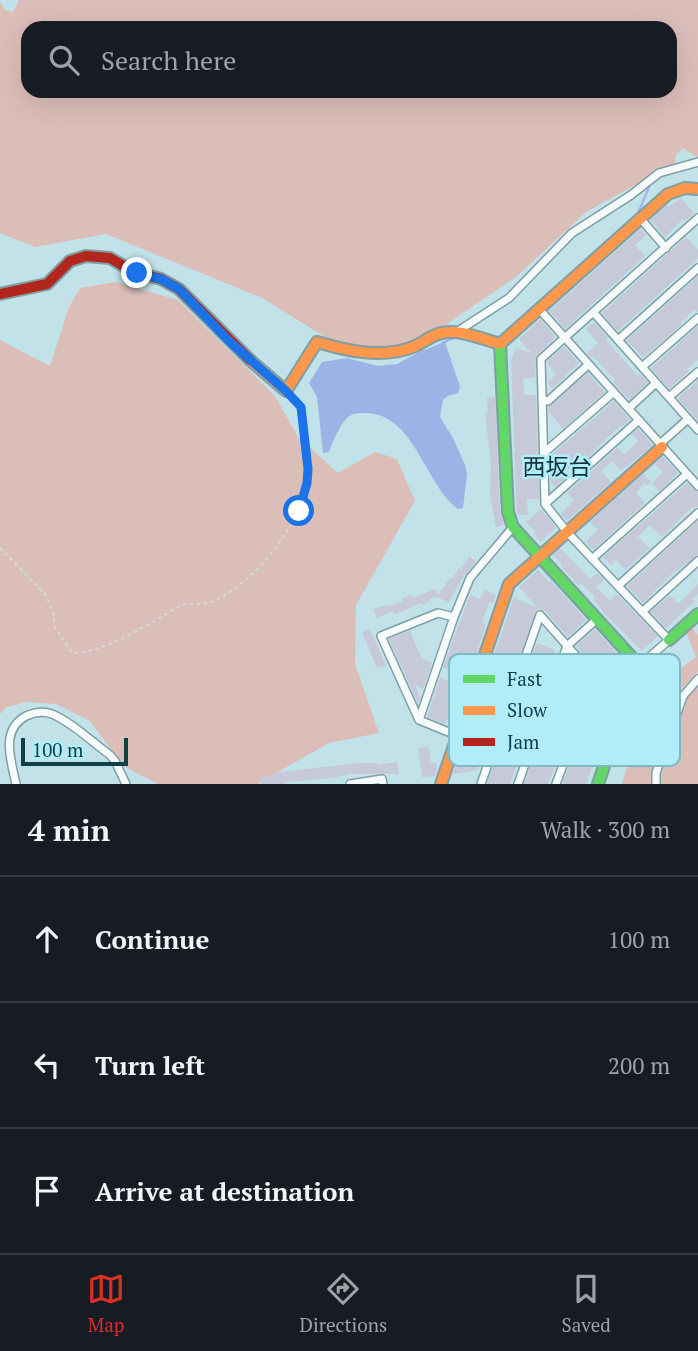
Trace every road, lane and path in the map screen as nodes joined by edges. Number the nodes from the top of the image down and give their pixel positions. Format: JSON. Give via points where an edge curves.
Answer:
{"nodes":[{"id":1,"x":698,"y":162,"type":"edge"},
{"id":2,"x":698,"y":188,"type":"edge"},
{"id":3,"x":640,"y":218,"type":"junction"},
{"id":4,"x":698,"y":218,"type":"edge"},
{"id":5,"x":666,"y":248,"type":"junction"},
{"id":6,"x":698,"y":268,"type":"edge"},
{"id":7,"x":0,"y":294,"type":"edge"},
{"id":8,"x":540,"y":310,"type":"junction"},
{"id":9,"x":594,"y":313,"type":"junction"},
{"id":10,"x":698,"y":318,"type":"edge"},
{"id":11,"x":454,"y":333,"type":"junction"},
{"id":12,"x":564,"y":338,"type":"junction"},
{"id":13,"x":618,"y":340,"type":"junction"},
{"id":14,"x":500,"y":344,"type":"junction"},
{"id":15,"x":588,"y":365,"type":"junction"},
{"id":16,"x":642,"y":368,"type":"junction"},
{"id":17,"x":698,"y":373,"type":"edge"},
{"id":18,"x":656,"y":383,"type":"junction"},
{"id":19,"x":286,"y":391,"type":"junction"},
{"id":20,"x":614,"y":392,"type":"junction"},
{"id":21,"x":669,"y":397,"type":"junction"},
{"id":22,"x":542,"y":400,"type":"junction"},
{"id":23,"x":629,"y":408,"type":"junction"},
{"id":24,"x":688,"y":419,"type":"junction"},
{"id":25,"x":639,"y":420,"type":"junction"},
{"id":26,"x":698,"y":430,"type":"edge"},
{"id":27,"x":661,"y":446,"type":"junction"},
{"id":28,"x":545,"y":452,"type":"junction"},
{"id":29,"x":687,"y":474,"type":"junction"},
{"id":30,"x":698,"y":486,"type":"edge"},
{"id":31,"x":545,"y":504,"type":"junction"},
{"id":32,"x":698,"y":513,"type":"edge"},
{"id":33,"x":513,"y":527,"type":"junction"},
{"id":34,"x":568,"y":533,"type":"junction"},
{"id":35,"x":0,"y":548,"type":"edge"},
{"id":36,"x":539,"y":557,"type":"junction"},
{"id":37,"x":592,"y":559,"type":"junction"},
{"id":38,"x":698,"y":561,"type":"edge"},
{"id":39,"x":618,"y":586,"type":"junction"},
{"id":40,"x":642,"y":612,"type":"junction"},
{"id":41,"x":698,"y":614,"type":"edge"},
{"id":42,"x":454,"y":617,"type":"junction"},
{"id":43,"x":596,"y":620,"type":"junction"},
{"id":44,"x":668,"y":640,"type":"junction"},
{"id":45,"x":567,"y":646,"type":"junction"},
{"id":46,"x":485,"y":654,"type":"edge"},
{"id":47,"x":526,"y":654,"type":"edge"},
{"id":48,"x":564,"y":654,"type":"edge"},
{"id":49,"x":575,"y":654,"type":"edge"},
{"id":50,"x":628,"y":654,"type":"edge"},
{"id":51,"x":653,"y":654,"type":"edge"},
{"id":52,"x":698,"y":679,"type":"edge"},
{"id":53,"x":680,"y":704,"type":"edge"},
{"id":54,"x":419,"y":720,"type":"junction"},
{"id":55,"x":449,"y":732,"type":"edge"},
{"id":56,"x":449,"y":758,"type":"edge"},
{"id":57,"x":487,"y":766,"type":"edge"},
{"id":58,"x":524,"y":766,"type":"edge"},
{"id":59,"x":563,"y":766,"type":"edge"},
{"id":60,"x":604,"y":766,"type":"edge"},
{"id":61,"x":659,"y":766,"type":"edge"},
{"id":62,"x":16,"y":784,"type":"edge"},
{"id":63,"x":125,"y":784,"type":"edge"},
{"id":64,"x":350,"y":784,"type":"edge"},
{"id":65,"x":383,"y":784,"type":"edge"},
{"id":66,"x":441,"y":784,"type":"edge"},
{"id":67,"x":481,"y":784,"type":"edge"},
{"id":68,"x":518,"y":784,"type":"edge"},
{"id":69,"x":556,"y":784,"type":"edge"},
{"id":70,"x":598,"y":784,"type":"edge"},
{"id":71,"x":656,"y":784,"type":"edge"}],
"edges":[{"from":1,"to":11,"type":"street","via":[[659,173],[572,233],[509,298]]},
{"from":2,"to":3,"type":"street","via":[[668,194]]},
{"from":3,"to":5,"type":"street"},
{"from":3,"to":8,"type":"street"},
{"from":4,"to":5,"type":"street"},
{"from":5,"to":9,"type":"street"},
{"from":6,"to":13,"type":"street"},
{"from":7,"to":19,"type":"street","via":[[47,284],[70,261],[86,256],[110,258],[179,289]]},
{"from":8,"to":12,"type":"street"},
{"from":8,"to":14,"type":"street"},
{"from":9,"to":12,"type":"street"},
{"from":9,"to":13,"type":"street"},
{"from":10,"to":16,"type":"street"},
{"from":11,"to":14,"type":"street"},
{"from":11,"to":19,"type":"street","via":[[441,333],[394,352],[317,342]]},
{"from":12,"to":15,"type":"street"},
{"from":12,"to":22,"type":"street","via":[[541,359]]},
{"from":13,"to":16,"type":"street"},
{"from":14,"to":33,"type":"street","via":[[508,512]]},
{"from":15,"to":20,"type":"street"},
{"from":15,"to":22,"type":"street","via":[[548,401]]},
{"from":16,"to":18,"type":"street"},
{"from":17,"to":21,"type":"street"},
{"from":18,"to":21,"type":"street"},
{"from":18,"to":23,"type":"street"},
{"from":19,"to":35,"type":"path","via":[[303,414],[308,469],[299,511],[257,568],[211,603],[184,604],[125,637],[72,653],[55,626],[45,594]]},
{"from":20,"to":23,"type":"street"},
{"from":20,"to":28,"type":"street"},
{"from":21,"to":24,"type":"street"},
{"from":22,"to":28,"type":"street"},
{"from":23,"to":25,"type":"street"},
{"from":24,"to":26,"type":"street"},
{"from":24,"to":27,"type":"street"},
{"from":25,"to":27,"type":"street"},
{"from":25,"to":31,"type":"street"},
{"from":27,"to":29,"type":"street"},
{"from":27,"to":34,"type":"street"},
{"from":28,"to":31,"type":"street"},
{"from":29,"to":30,"type":"street"},
{"from":29,"to":37,"type":"street"},
{"from":31,"to":34,"type":"street"},
{"from":32,"to":39,"type":"street"},
{"from":33,"to":36,"type":"street"},
{"from":33,"to":42,"type":"street","via":[[470,578]]},
{"from":34,"to":36,"type":"street"},
{"from":34,"to":37,"type":"street"},
{"from":36,"to":43,"type":"street"},
{"from":36,"to":46,"type":"street","via":[[509,584]]},
{"from":37,"to":39,"type":"street"},
{"from":38,"to":40,"type":"street"},
{"from":39,"to":40,"type":"street"},
{"from":40,"to":44,"type":"street"},
{"from":41,"to":44,"type":"street"},
{"from":42,"to":54,"type":"street"},
{"from":42,"to":54,"type":"street","via":[[438,613],[381,636]]},
{"from":43,"to":45,"type":"street"},
{"from":43,"to":50,"type":"street"},
{"from":44,"to":51,"type":"street"},
{"from":45,"to":47,"type":"street","via":[[540,615]]},
{"from":45,"to":48,"type":"street"},
{"from":45,"to":49,"type":"street"},
{"from":52,"to":53,"type":"street"},
{"from":54,"to":55,"type":"street"},
{"from":56,"to":66,"type":"street"},
{"from":57,"to":67,"type":"street"},
{"from":58,"to":68,"type":"street"},
{"from":59,"to":69,"type":"street"},
{"from":60,"to":70,"type":"street"},
{"from":61,"to":71,"type":"street"},
{"from":62,"to":63,"type":"street","via":[[9,737],[15,724],[38,712],[54,715],[110,755]]},
{"from":64,"to":65,"type":"street","via":[[382,779]]}]}
